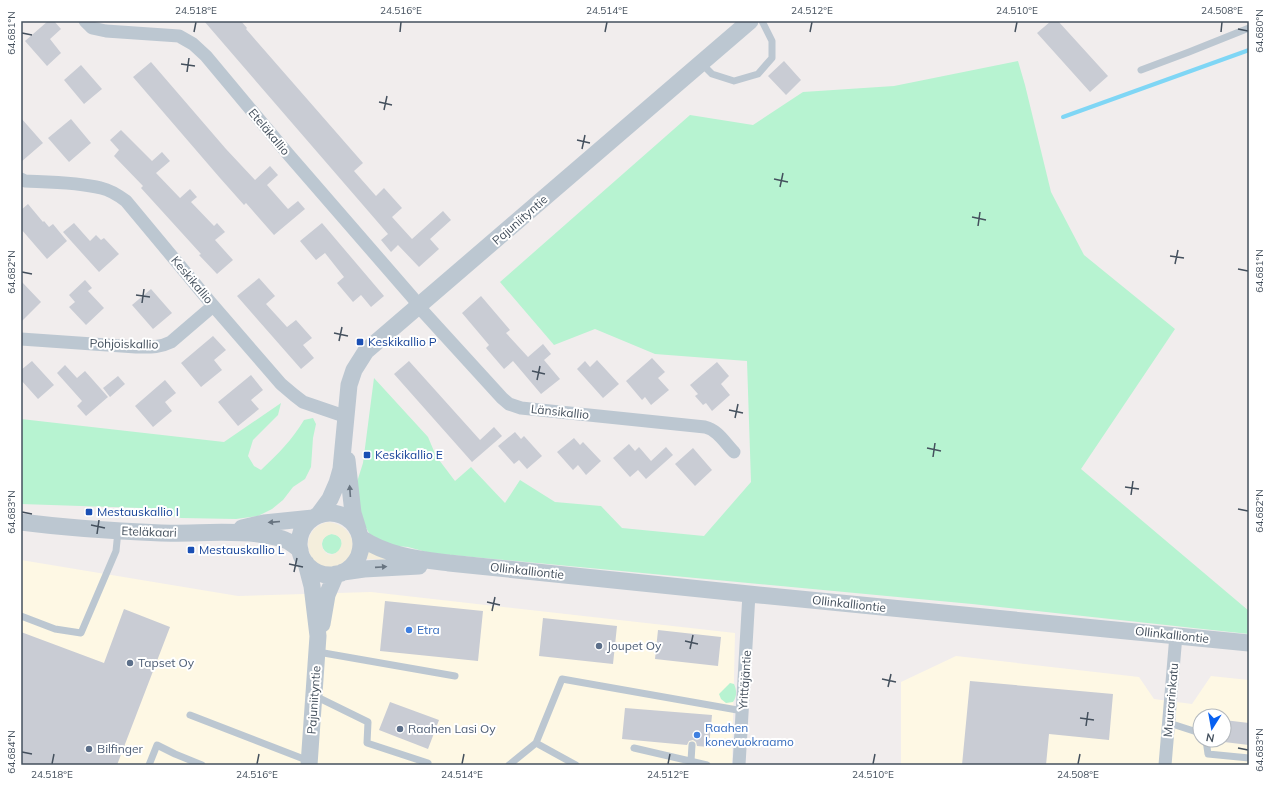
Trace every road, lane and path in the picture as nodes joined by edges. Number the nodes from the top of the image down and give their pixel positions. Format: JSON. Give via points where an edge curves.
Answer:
{"nodes":[{"id":1,"x":84,"y":21,"type":"edge"},
{"id":2,"x":750,"y":21,"type":"edge"},
{"id":3,"x":762,"y":21,"type":"edge"},
{"id":4,"x":1249,"y":28,"type":"edge"},
{"id":5,"x":701,"y":63,"type":"junction"},
{"id":6,"x":1141,"y":70,"type":"dead end"},
{"id":7,"x":21,"y":179,"type":"edge"},
{"id":8,"x":213,"y":306,"type":"junction"},
{"id":9,"x":419,"y":307,"type":"junction"},
{"id":10,"x":21,"y":339,"type":"edge"},
{"id":11,"x":346,"y":417,"type":"junction"},
{"id":12,"x":344,"y":448,"type":"junction"},
{"id":13,"x":734,"y":452,"type":"dead end"},
{"id":14,"x":316,"y":516,"type":"junction"},
{"id":15,"x":21,"y":522,"type":"edge"},
{"id":16,"x":118,"y":531,"type":"junction"},
{"id":17,"x":229,"y":532,"type":"junction"},
{"id":18,"x":359,"y":534,"type":"junction"},
{"id":19,"x":303,"y":557,"type":"junction"},
{"id":20,"x":449,"y":564,"type":"junction"},
{"id":21,"x":339,"y":573,"type":"junction"},
{"id":22,"x":749,"y":594,"type":"junction"},
{"id":23,"x":21,"y":616,"type":"edge"},
{"id":24,"x":1176,"y":636,"type":"junction"},
{"id":25,"x":1249,"y":643,"type":"edge"},
{"id":26,"x":318,"y":644,"type":"junction"},
{"id":27,"x":455,"y":676,"type":"dead end"},
{"id":28,"x":314,"y":696,"type":"junction"},
{"id":29,"x":743,"y":711,"type":"junction"},
{"id":30,"x":190,"y":715,"type":"dead end"},
{"id":31,"x":1169,"y":723,"type":"junction"},
{"id":32,"x":1192,"y":730,"type":"edge"},
{"id":33,"x":536,"y":743,"type":"junction"},
{"id":34,"x":692,"y":745,"type":"dead end"},
{"id":35,"x":634,"y":748,"type":"dead end"},
{"id":36,"x":1207,"y":748,"type":"edge"},
{"id":37,"x":1249,"y":758,"type":"edge"},
{"id":38,"x":691,"y":761,"type":"junction"},
{"id":39,"x":309,"y":763,"type":"edge"},
{"id":40,"x":428,"y":763,"type":"dead end"},
{"id":41,"x":150,"y":765,"type":"edge"},
{"id":42,"x":202,"y":765,"type":"edge"},
{"id":43,"x":510,"y":765,"type":"edge"},
{"id":44,"x":576,"y":765,"type":"edge"},
{"id":45,"x":706,"y":765,"type":"edge"},
{"id":46,"x":739,"y":765,"type":"edge"},
{"id":47,"x":1165,"y":765,"type":"edge"}],
"edges":[{"from":1,"to":9,"type":"street","name":"Eteläkallio","via":[[92,28],[106,31],[179,36],[193,44],[206,56]]},
{"from":2,"to":5,"type":"street","name":"Pajuniityntie"},
{"from":3,"to":5,"type":"lane","via":[[772,41],[772,58],[758,74],[734,81],[712,74]]},
{"from":4,"to":6,"type":"lane"},
{"from":5,"to":9,"type":"street","name":"Pajuniityntie"},
{"from":7,"to":8,"type":"street","name":"Keskikallio","via":[[90,186],[114,193],[126,201]]},
{"from":8,"to":10,"type":"street","name":"Pohjoiskallio","via":[[164,346],[136,347]]},
{"from":8,"to":11,"type":"street","name":"Keskikallio","via":[[281,384],[294,395],[303,402]]},
{"from":9,"to":11,"type":"street","name":"Pajuniityntie","via":[[366,351],[360,359],[349,385]]},
{"from":9,"to":13,"type":"street","name":"Länsikallio","via":[[502,398],[515,407],[705,427],[716,432]]},
{"from":11,"to":12,"type":"street","name":"Pajuniityntie"},
{"from":12,"to":14,"type":"street","name":"Pajuniityntie","via":[[342,469],[337,483],[330,498]]},
{"from":18,"to":12,"type":"street","name":"Pajuniityntie","one_way":true,"via":[[353,513]]},
{"from":14,"to":17,"type":"street","name":"Eteläkaari","one_way":true,"via":[[264,523]]},
{"from":14,"to":18,"type":"street","via":[[326,513],[340,514],[347,517]]},
{"from":14,"to":19,"type":"street","via":[[305,525],[300,534]]},
{"from":15,"to":16,"type":"street","name":"Eteläkaari"},
{"from":16,"to":17,"type":"street","name":"Eteläkaari","via":[[194,534]]},
{"from":16,"to":23,"type":"lane","via":[[116,551],[81,633],[56,629]]},
{"from":17,"to":19,"type":"street","name":"Eteläkaari","via":[[271,536],[291,543]]},
{"from":18,"to":20,"type":"street","name":"Ollinkalliontie","via":[[382,550],[397,555]]},
{"from":18,"to":21,"type":"street","via":[[362,544],[358,558],[351,567]]},
{"from":19,"to":21,"type":"street","via":[[317,572]]},
{"from":19,"to":26,"type":"street","name":"Pajuniityntie","via":[[312,586]]},
{"from":21,"to":20,"type":"street","name":"Ollinkalliontie","one_way":true},
{"from":20,"to":22,"type":"street","name":"Ollinkalliontie"},
{"from":21,"to":26,"type":"street","name":"Pajuniityntie","via":[[328,595]]},
{"from":22,"to":24,"type":"street","name":"Ollinkalliontie"},
{"from":22,"to":29,"type":"street","name":"Yrittäjäntie"},
{"from":24,"to":25,"type":"street","name":"Ollinkalliontie"},
{"from":24,"to":31,"type":"street","name":"Muurarinkatu"},
{"from":26,"to":27,"type":"lane"},
{"from":26,"to":28,"type":"street","name":"Pajuniityntie"},
{"from":28,"to":39,"type":"street","name":"Pajuniityntie"},
{"from":28,"to":40,"type":"lane","via":[[368,722],[367,743]]},
{"from":29,"to":33,"type":"lane","via":[[562,679]]},
{"from":29,"to":46,"type":"street","name":"Yrittäjäntie"},
{"from":30,"to":39,"type":"lane"},
{"from":31,"to":32,"type":"lane"},
{"from":31,"to":47,"type":"street","name":"Muurarinkatu"},
{"from":33,"to":43,"type":"lane"},
{"from":33,"to":44,"type":"lane"},
{"from":34,"to":38,"type":"lane"},
{"from":35,"to":38,"type":"lane"},
{"from":36,"to":37,"type":"lane","via":[[1208,754]]},
{"from":38,"to":45,"type":"lane"},
{"from":41,"to":42,"type":"lane","via":[[157,745]]}]}
